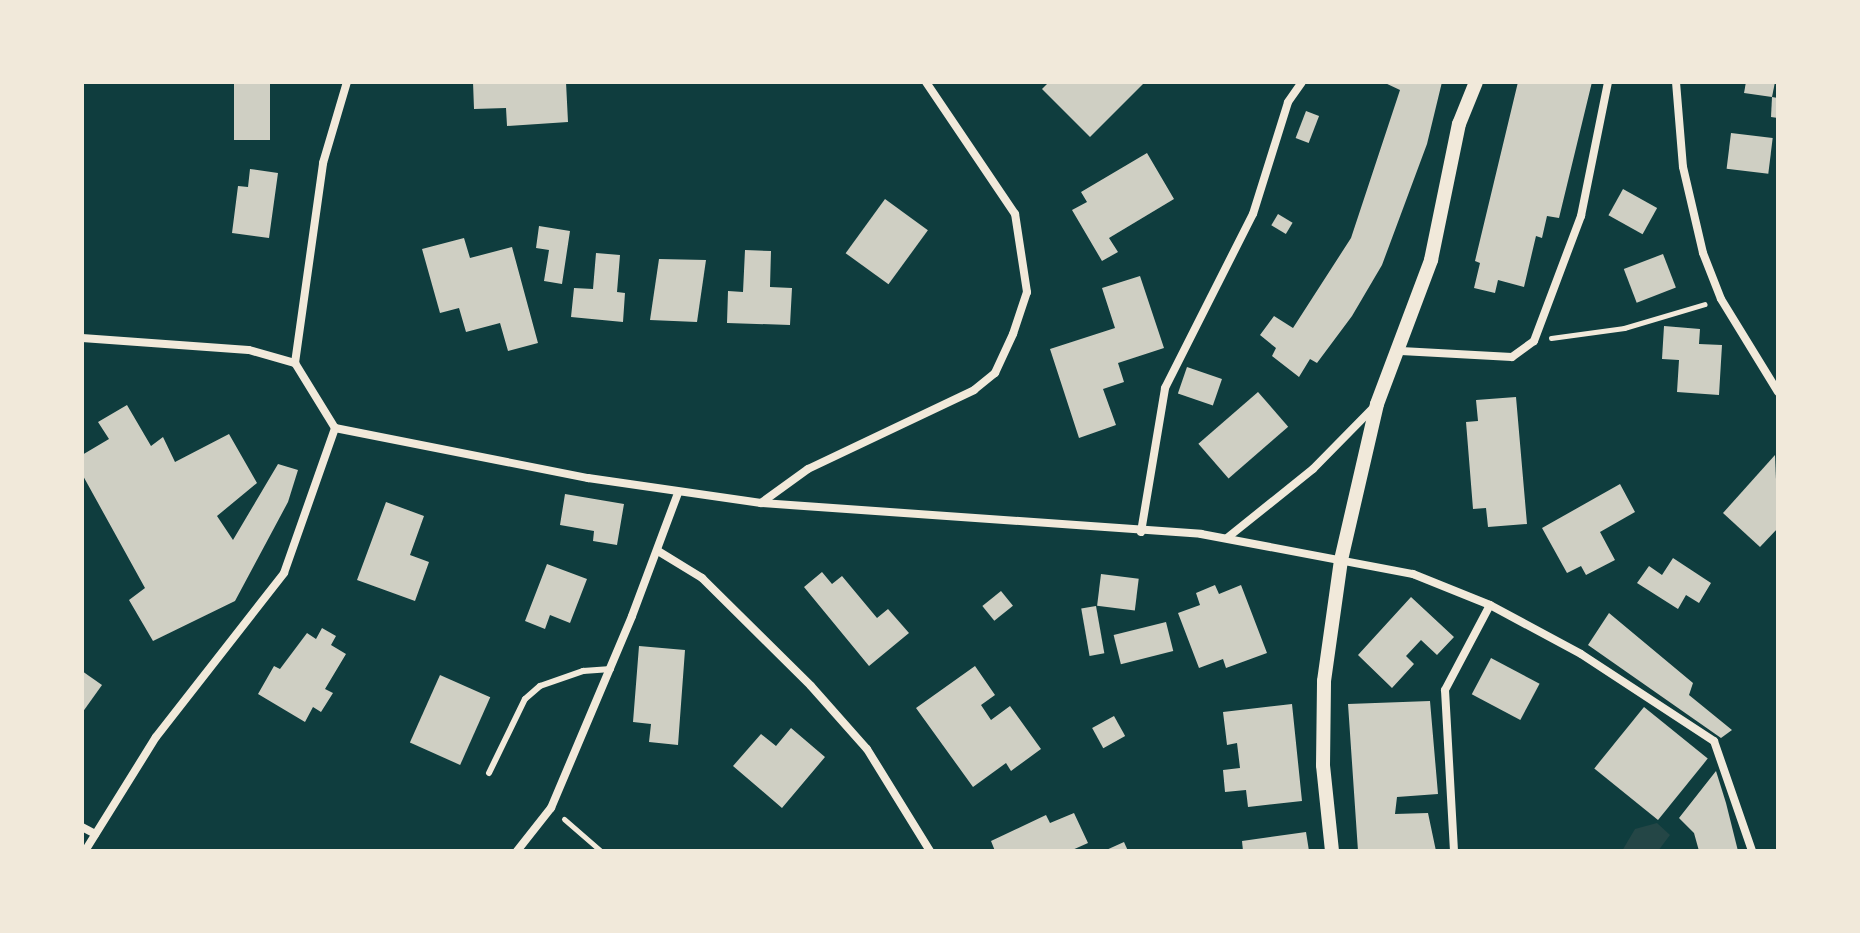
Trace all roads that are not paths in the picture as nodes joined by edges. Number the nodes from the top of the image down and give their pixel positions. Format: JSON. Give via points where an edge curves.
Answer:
{"nodes":[{"id":1,"x":347,"y":82,"type":"edge"},
{"id":2,"x":926,"y":82,"type":"edge"},
{"id":3,"x":1302,"y":82,"type":"edge"},
{"id":4,"x":1476,"y":82,"type":"edge"},
{"id":5,"x":1608,"y":82,"type":"edge"},
{"id":6,"x":1676,"y":82,"type":"edge"},
{"id":7,"x":82,"y":338,"type":"edge"},
{"id":8,"x":1401,"y":351,"type":"junction"},
{"id":9,"x":295,"y":363,"type":"junction"},
{"id":10,"x":1778,"y":392,"type":"edge"},
{"id":11,"x":1377,"y":404,"type":"junction"},
{"id":12,"x":335,"y":428,"type":"junction"},
{"id":13,"x":678,"y":493,"type":"junction"},
{"id":14,"x":761,"y":503,"type":"junction"},
{"id":15,"x":1141,"y":532,"type":"junction"},
{"id":16,"x":1227,"y":538,"type":"junction"},
{"id":17,"x":658,"y":551,"type":"junction"},
{"id":18,"x":1341,"y":560,"type":"junction"},
{"id":19,"x":1490,"y":605,"type":"junction"},
{"id":20,"x":611,"y":669,"type":"junction"},
{"id":21,"x":489,"y":773,"type":"dead end"},
{"id":22,"x":82,"y":827,"type":"edge"},
{"id":23,"x":95,"y":834,"type":"junction"},
{"id":24,"x":85,"y":851,"type":"edge"},
{"id":25,"x":517,"y":851,"type":"edge"},
{"id":26,"x":930,"y":851,"type":"edge"},
{"id":27,"x":1332,"y":851,"type":"edge"},
{"id":28,"x":1454,"y":851,"type":"edge"},
{"id":29,"x":1752,"y":851,"type":"edge"}],
"edges":[{"from":1,"to":9,"type":"street","via":[[323,163]]},
{"from":2,"to":14,"type":"street","via":[[1015,214],[1025,249],[1027,292],[1013,334],[995,373],[974,390],[808,469]]},
{"from":3,"to":15,"type":"street","via":[[1288,102],[1253,214],[1165,388]]},
{"from":4,"to":8,"type":"street","via":[[1459,124],[1431,260]]},
{"from":5,"to":8,"type":"street","via":[[1581,216],[1534,341],[1512,357]]},
{"from":6,"to":10,"type":"street","via":[[1683,167],[1703,253],[1721,299]]},
{"from":7,"to":9,"type":"street","via":[[249,350]]},
{"from":8,"to":11,"type":"street"},
{"from":9,"to":12,"type":"street"},
{"from":11,"to":16,"type":"street","via":[[1313,469]]},
{"from":11,"to":18,"type":"street"},
{"from":12,"to":13,"type":"street"},
{"from":12,"to":23,"type":"street","via":[[284,573],[156,737]]},
{"from":13,"to":14,"type":"street"},
{"from":13,"to":17,"type":"street"},
{"from":14,"to":15,"type":"street"},
{"from":15,"to":16,"type":"street"},
{"from":16,"to":18,"type":"street"},
{"from":17,"to":20,"type":"street"},
{"from":17,"to":26,"type":"street","via":[[702,578],[811,686],[867,749]]},
{"from":18,"to":19,"type":"street","via":[[1413,574]]},
{"from":18,"to":27,"type":"street","via":[[1324,681],[1323,765]]},
{"from":19,"to":28,"type":"street","via":[[1445,690]]},
{"from":19,"to":29,"type":"street","via":[[1581,654],[1714,741]]},
{"from":20,"to":21,"type":"lane","via":[[583,671],[540,686],[525,699]]},
{"from":20,"to":25,"type":"street","via":[[551,808]]},
{"from":22,"to":23,"type":"street"},
{"from":23,"to":24,"type":"street"}]}
